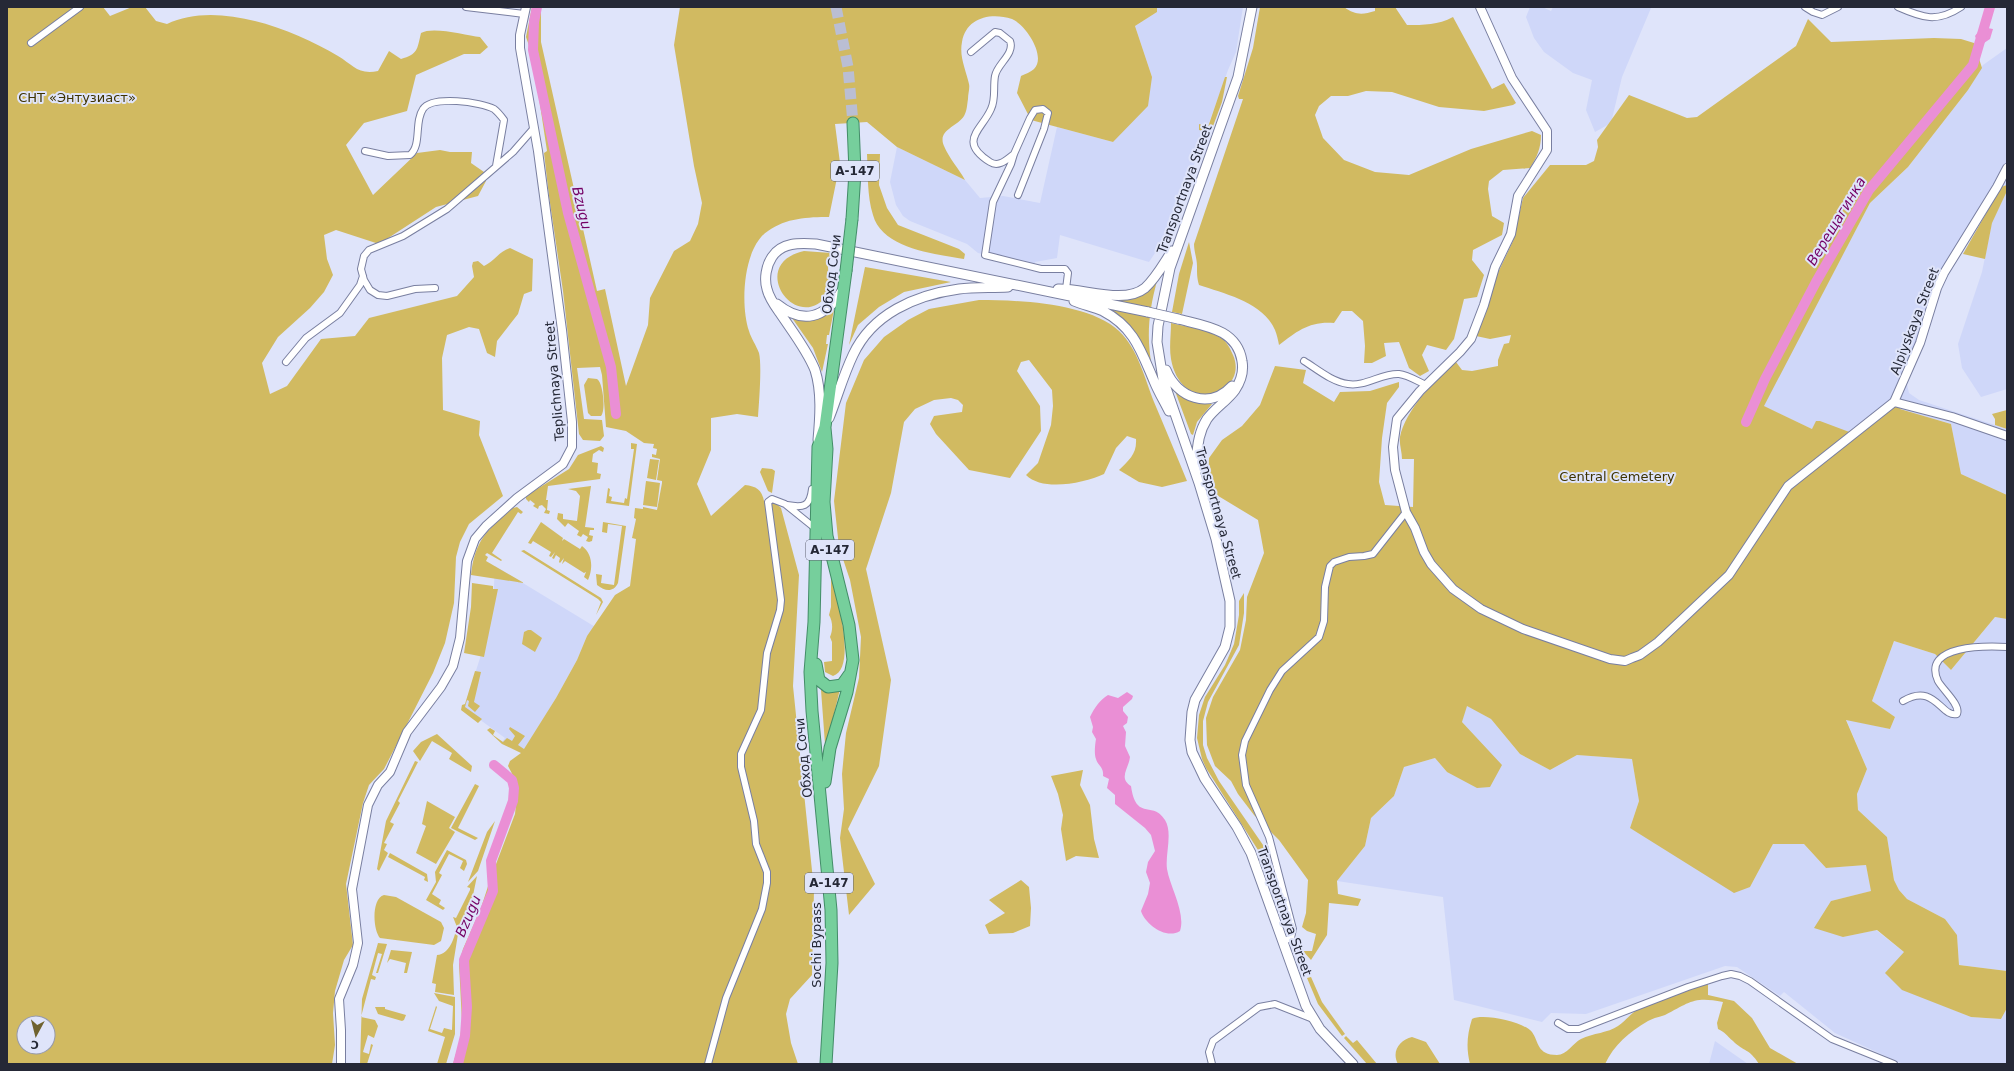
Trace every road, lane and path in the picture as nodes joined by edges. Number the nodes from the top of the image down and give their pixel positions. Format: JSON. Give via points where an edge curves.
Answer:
{"nodes":[{"id":1,"x":80,"y":7,"type":"edge"},
{"id":2,"x":466,"y":7,"type":"edge"},
{"id":3,"x":1252,"y":7,"type":"edge"},
{"id":4,"x":1480,"y":7,"type":"edge"},
{"id":5,"x":1805,"y":7,"type":"edge"},
{"id":6,"x":1838,"y":7,"type":"edge"},
{"id":7,"x":1898,"y":7,"type":"edge"},
{"id":8,"x":1961,"y":7,"type":"edge"},
{"id":9,"x":525,"y":11,"type":"edge"},
{"id":10,"x":31,"y":43,"type":"dead end"},
{"id":11,"x":971,"y":52,"type":"dead end"},
{"id":12,"x":853,"y":123,"type":"tunnel mouth"},
{"id":13,"x":534,"y":128,"type":"junction"},
{"id":14,"x":365,"y":151,"type":"dead end"},
{"id":15,"x":1014,"y":154,"type":"junction"},
{"id":16,"x":496,"y":166,"type":"junction"},
{"id":17,"x":2007,"y":168,"type":"edge"},
{"id":18,"x":1018,"y":195,"type":"dead end"},
{"id":19,"x":1180,"y":240,"type":"junction"},
{"id":20,"x":363,"y":276,"type":"junction"},
{"id":21,"x":1021,"y":286,"type":"junction"},
{"id":22,"x":435,"y":288,"type":"dead end"},
{"id":23,"x":1066,"y":289,"type":"junction"},
{"id":24,"x":843,"y":290,"type":"junction"},
{"id":25,"x":1044,"y":291,"type":"junction"},
{"id":26,"x":771,"y":299,"type":"junction"},
{"id":27,"x":1157,"y":342,"type":"junction"},
{"id":28,"x":1241,"y":354,"type":"junction"},
{"id":29,"x":1304,"y":360,"type":"dead end"},
{"id":30,"x":286,"y":362,"type":"dead end"},
{"id":31,"x":1426,"y":385,"type":"junction"},
{"id":32,"x":1894,"y":402,"type":"junction"},
{"id":33,"x":825,"y":427,"type":"junction"},
{"id":34,"x":1182,"y":433,"type":"junction"},
{"id":35,"x":2007,"y":436,"type":"edge"},
{"id":36,"x":818,"y":447,"type":"junction"},
{"id":37,"x":817,"y":475,"type":"junction"},
{"id":38,"x":1197,"y":477,"type":"junction"},
{"id":39,"x":785,"y":504,"type":"junction"},
{"id":40,"x":1406,"y":512,"type":"junction"},
{"id":41,"x":816,"y":529,"type":"junction"},
{"id":42,"x":814,"y":622,"type":"junction"},
{"id":43,"x":2007,"y":647,"type":"edge"},
{"id":44,"x":851,"y":671,"type":"junction"},
{"id":45,"x":1903,"y":701,"type":"dead end"},
{"id":46,"x":822,"y":803,"type":"junction"},
{"id":47,"x":1284,"y":941,"type":"junction"},
{"id":48,"x":1313,"y":1019,"type":"junction"},
{"id":49,"x":1558,"y":1024,"type":"dead end"},
{"id":50,"x":341,"y":1064,"type":"edge"},
{"id":51,"x":708,"y":1064,"type":"edge"},
{"id":52,"x":826,"y":1064,"type":"edge"},
{"id":53,"x":1212,"y":1064,"type":"edge"},
{"id":54,"x":1353,"y":1064,"type":"edge"},
{"id":55,"x":1894,"y":1064,"type":"edge"}],
"edges":[{"from":1,"to":10,"type":"street"},
{"from":2,"to":9,"type":"street"},
{"from":3,"to":19,"type":"main road","name":"Transportnaya Street","via":[[1238,77]]},
{"from":4,"to":31,"type":"street","via":[[1512,78],[1547,130],[1547,150],[1518,196],[1511,234],[1495,267],[1471,339]]},
{"from":5,"to":6,"type":"street","via":[[1822,15]]},
{"from":7,"to":8,"type":"street","via":[[1913,14],[1933,18],[1940,18]]},
{"from":9,"to":13,"type":"street","name":"Teplichnaya Street","via":[[520,48]]},
{"from":11,"to":15,"type":"street","via":[[995,32],[1007,37],[1012,45],[996,74],[992,107],[976,130],[974,142],[975,147],[993,164],[1003,162]]},
{"from":12,"to":24,"type":"highway","name":"Обход Сочи","number":"А-147","bridge":true,"via":[[855,172]]},
{"from":13,"to":16,"type":"street","via":[[513,152]]},
{"from":13,"to":50,"type":"street","name":"Teplichnaya Street","via":[[562,330],[572,422],[572,447],[563,464],[517,498],[486,526],[475,540],[468,556],[460,638],[453,666],[441,687],[407,732],[390,772],[378,784],[368,805],[352,889],[357,953],[339,999]]},
{"from":14,"to":16,"type":"street","via":[[388,156],[410,155],[415,149],[420,115],[427,104],[435,101],[462,102],[492,108],[504,120]]},
{"from":15,"to":18,"type":"street","via":[[1032,113],[1038,108],[1047,111],[1044,129]]},
{"from":15,"to":23,"type":"street","via":[[1012,164],[993,202],[985,255],[1041,269],[1065,269],[1068,272]]},
{"from":16,"to":20,"type":"street","via":[[468,193],[434,219],[369,250],[362,262]]},
{"from":17,"to":32,"type":"street","name":"Alpiyskaya Street","via":[[1937,288],[1920,343]]},
{"from":19,"to":23,"type":"main road","via":[[1156,275],[1145,288],[1137,292],[1116,295]]},
{"from":19,"to":27,"type":"main road","name":"Transportnaya Street","via":[[1163,299]]},
{"from":20,"to":22,"type":"street","via":[[370,290],[378,295]]},
{"from":20,"to":30,"type":"street","via":[[360,285],[340,313],[306,338]]},
{"from":21,"to":25,"type":"main road","number":"А-147"},
{"from":21,"to":26,"type":"main road","number":"А-147","via":[[816,244],[799,243],[788,245],[776,252],[769,262],[765,276]]},
{"from":21,"to":33,"type":"main road","number":"А-147","via":[[960,288],[937,293],[898,307],[885,316],[871,329],[853,355]]},
{"from":23,"to":25,"type":"main road"},
{"from":24,"to":26,"type":"main road","number":"А-147","via":[[824,312],[811,316],[784,310]]},
{"from":24,"to":33,"type":"highway","name":"Обход Сочи","number":"А-147"},
{"from":25,"to":28,"type":"main road","bridge":true,"via":[[1148,312],[1222,332],[1234,341]]},
{"from":25,"to":34,"type":"main road","via":[[1102,311],[1125,327],[1138,342],[1154,382]]},
{"from":26,"to":36,"type":"main road","number":"А-147","via":[[815,370],[820,395]]},
{"from":27,"to":28,"type":"main road","via":[[1174,385],[1184,394],[1199,398],[1216,397],[1232,387],[1239,372]]},
{"from":27,"to":34,"type":"main road","name":"Transportnaya Street","via":[[1163,379]]},
{"from":28,"to":38,"type":"main road","via":[[1243,371],[1238,385],[1207,420],[1201,432]]},
{"from":29,"to":31,"type":"street","via":[[1323,373],[1347,384],[1399,374]]},
{"from":31,"to":40,"type":"street","via":[[1400,413],[1394,431],[1395,470]]},
{"from":32,"to":35,"type":"street","via":[[1952,417]]},
{"from":32,"to":40,"type":"street","via":[[1788,486],[1721,584],[1658,642],[1640,655],[1624,661],[1550,640],[1471,603],[1431,564]]},
{"from":33,"to":36,"type":"highway","name":"Обход Сочи","number":"А-147"},
{"from":33,"to":44,"type":"highway","name":"Обход Сочи","number":"А-147","via":[[827,449],[824,502],[827,536],[850,625]]},
{"from":34,"to":38,"type":"main road","name":"Transportnaya Street"},
{"from":36,"to":37,"type":"highway","name":"Обход Сочи","number":"А-147"},
{"from":37,"to":39,"type":"street","via":[[811,498],[806,505]]},
{"from":37,"to":41,"type":"highway","name":"Обход Сочи","number":"А-147"},
{"from":38,"to":47,"type":"main road","name":"Transportnaya Street","via":[[1223,568],[1231,615],[1225,647],[1195,700],[1190,740],[1192,752],[1205,779],[1251,852]]},
{"from":39,"to":41,"type":"street"},
{"from":39,"to":51,"type":"street","via":[[770,500],[768,504],[780,605],[767,653],[761,710],[743,747],[740,760],[754,821],[756,844],[766,872],[767,883],[762,909],[726,998]]},
{"from":40,"to":47,"type":"street","via":[[1373,554],[1349,557],[1330,566],[1325,587],[1324,621],[1318,637],[1280,674],[1249,732],[1243,751],[1246,785],[1269,837],[1293,929],[1291,938]]},
{"from":41,"to":42,"type":"highway","name":"Обход Сочи","number":"А-147"},
{"from":42,"to":44,"type":"highway","number":"А-147","via":[[816,673],[819,680],[828,687],[842,685]]},
{"from":42,"to":46,"type":"highway","name":"Обход Сочи","number":"А-147","via":[[811,680]]},
{"from":43,"to":45,"type":"street","via":[[1964,647],[1956,649],[1939,661],[1936,676],[1957,707],[1957,714],[1951,714],[1929,696],[1914,696]]},
{"from":44,"to":46,"type":"highway","name":"Обход Сочи","number":"А-147","via":[[827,761]]},
{"from":46,"to":52,"type":"highway","name":"Sochi Bypass","number":"А-147","via":[[831,910],[832,963]]},
{"from":47,"to":48,"type":"main road","name":"Transportnaya Street","via":[[1300,991]]},
{"from":48,"to":53,"type":"street","via":[[1275,1004],[1259,1007],[1213,1042],[1209,1052]]},
{"from":48,"to":54,"type":"main road","name":"Transportnaya Street"},
{"from":49,"to":55,"type":"street","via":[[1568,1029],[1579,1029],[1688,987],[1731,974],[1750,981],[1832,1038]]}]}
